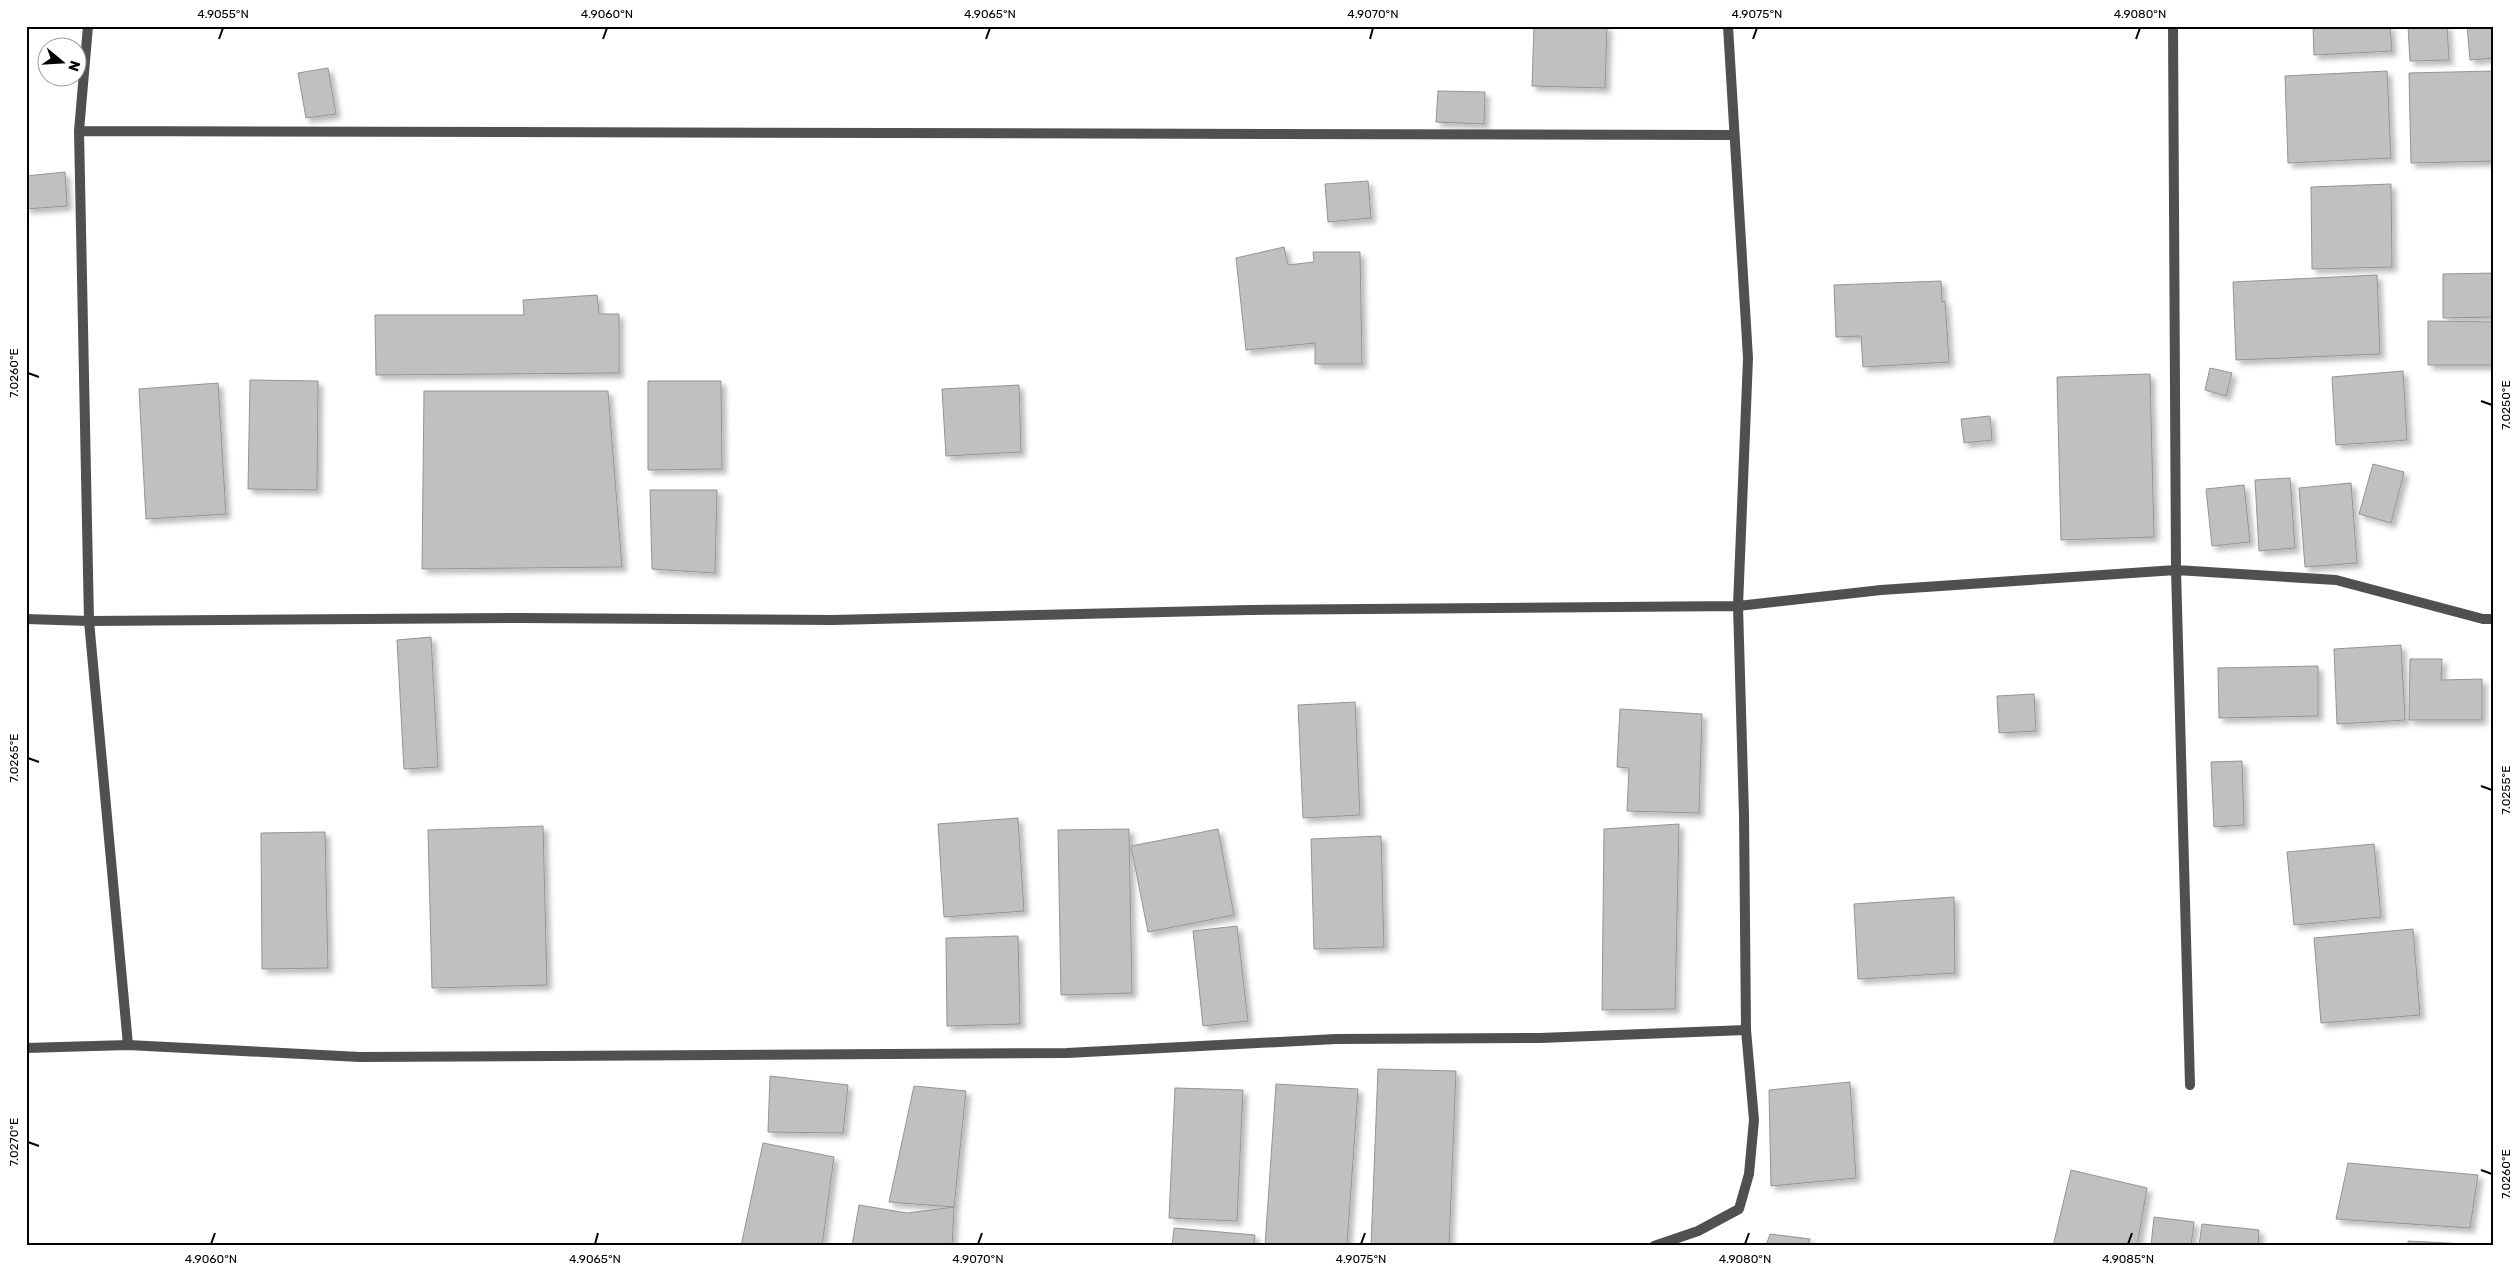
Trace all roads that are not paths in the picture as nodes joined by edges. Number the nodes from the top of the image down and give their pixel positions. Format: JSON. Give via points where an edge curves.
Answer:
{"nodes":[{"id":1,"x":88,"y":26,"type":"edge"},
{"id":2,"x":1728,"y":26,"type":"edge"},
{"id":3,"x":2173,"y":26,"type":"edge"},
{"id":4,"x":79,"y":131,"type":"junction"},
{"id":5,"x":1734,"y":135,"type":"junction"},
{"id":6,"x":2176,"y":570,"type":"junction"},
{"id":7,"x":1738,"y":606,"type":"junction"},
{"id":8,"x":26,"y":619,"type":"edge"},
{"id":9,"x":2494,"y":619,"type":"edge"},
{"id":10,"x":89,"y":621,"type":"junction"},
{"id":11,"x":1746,"y":1030,"type":"junction"},
{"id":12,"x":128,"y":1045,"type":"junction"},
{"id":13,"x":26,"y":1048,"type":"edge"},
{"id":14,"x":2190,"y":1085,"type":"dead end"},
{"id":15,"x":1654,"y":1246,"type":"edge"}],
"edges":[{"from":1,"to":4,"type":"street"},
{"from":2,"to":5,"type":"street"},
{"from":3,"to":6,"type":"street"},
{"from":4,"to":5,"type":"street"},
{"from":4,"to":10,"type":"street"},
{"from":5,"to":7,"type":"street","via":[[1748,358]]},
{"from":6,"to":7,"type":"street","via":[[1881,590]]},
{"from":6,"to":9,"type":"street","via":[[2336,580],[2483,619]]},
{"from":6,"to":14,"type":"street"},
{"from":7,"to":10,"type":"street","via":[[1239,610],[833,620]]},
{"from":7,"to":11,"type":"street"},
{"from":8,"to":10,"type":"street"},
{"from":10,"to":12,"type":"street"},
{"from":11,"to":12,"type":"street","via":[[1540,1038],[1336,1039],[1067,1053],[360,1057]]},
{"from":11,"to":15,"type":"street","via":[[1754,1120],[1749,1174],[1739,1208],[1698,1231]]},
{"from":12,"to":13,"type":"street"}]}
